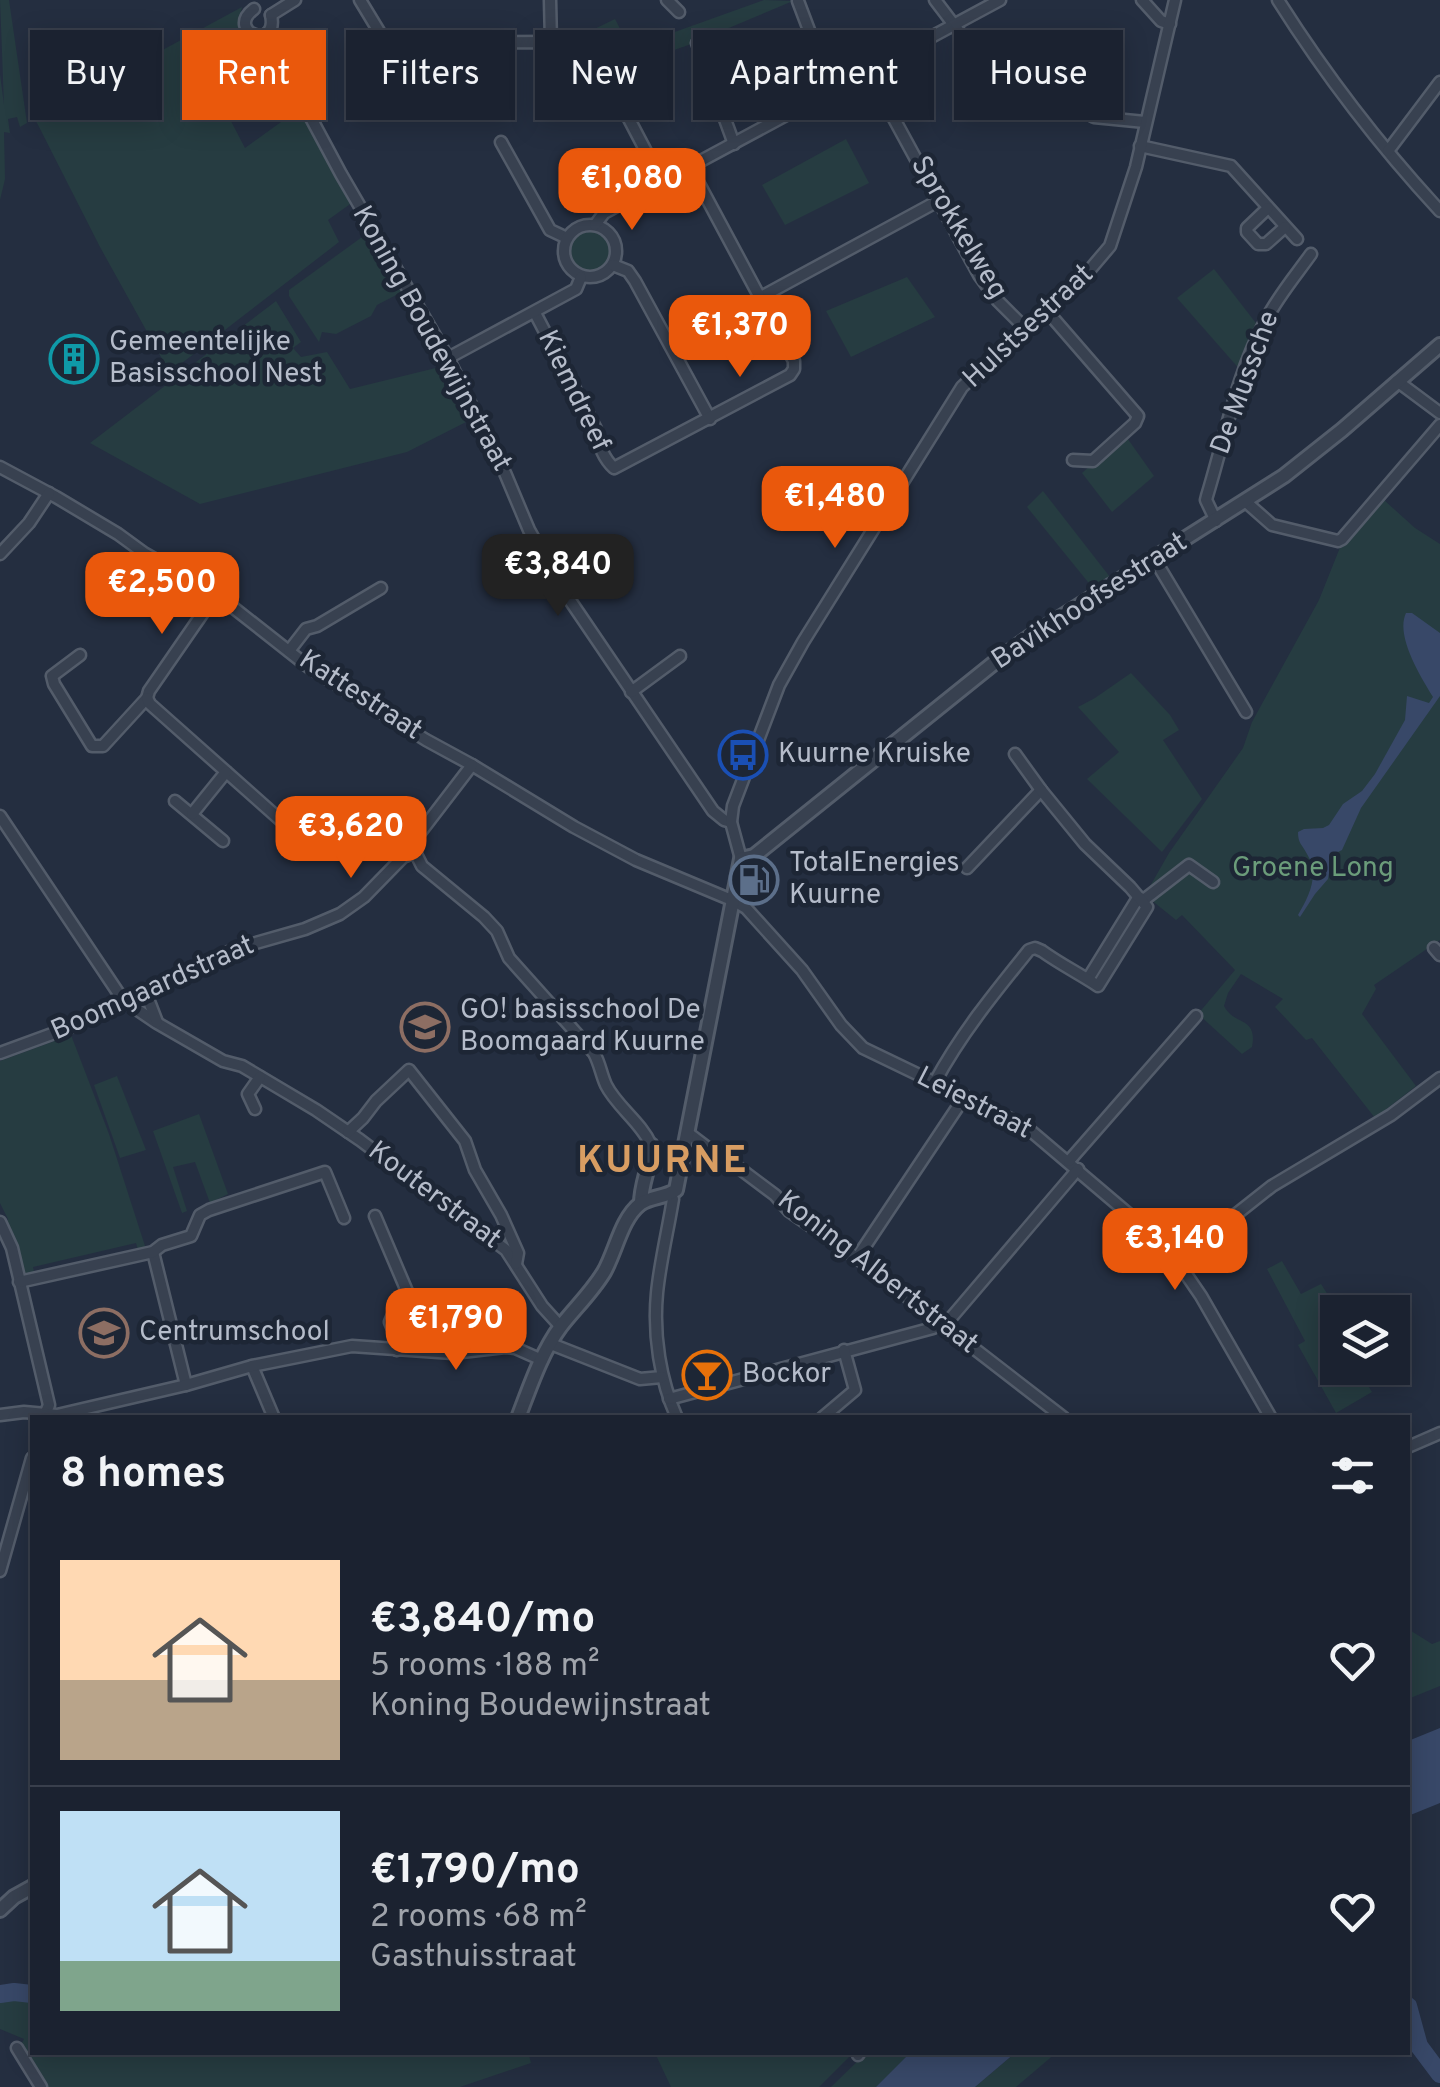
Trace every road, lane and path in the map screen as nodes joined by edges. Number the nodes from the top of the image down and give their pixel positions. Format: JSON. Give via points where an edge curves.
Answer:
{"nodes":[{"id":1,"x":296,"y":0,"type":"edge"},
{"id":2,"x":360,"y":0,"type":"edge"},
{"id":3,"x":550,"y":0,"type":"edge"},
{"id":4,"x":667,"y":0,"type":"edge"},
{"id":5,"x":935,"y":0,"type":"edge"},
{"id":6,"x":1000,"y":0,"type":"edge"},
{"id":7,"x":1142,"y":0,"type":"edge"},
{"id":8,"x":1175,"y":0,"type":"edge"},
{"id":9,"x":1278,"y":0,"type":"edge"},
{"id":10,"x":798,"y":2,"type":"edge"},
{"id":11,"x":252,"y":4,"type":"edge"},
{"id":12,"x":678,"y":12,"type":"dead end"},
{"id":13,"x":271,"y":15,"type":"junction"},
{"id":14,"x":1170,"y":24,"type":"junction"},
{"id":15,"x":952,"y":26,"type":"junction"},
{"id":16,"x":248,"y":30,"type":"edge"},
{"id":17,"x":269,"y":30,"type":"edge"},
{"id":18,"x":378,"y":30,"type":"edge"},
{"id":19,"x":809,"y":30,"type":"edge"},
{"id":20,"x":934,"y":36,"type":"edge"},
{"id":21,"x":515,"y":43,"type":"edge"},
{"id":22,"x":1440,"y":82,"type":"edge"},
{"id":23,"x":312,"y":120,"type":"edge"},
{"id":24,"x":629,"y":120,"type":"edge"},
{"id":25,"x":725,"y":120,"type":"edge"},
{"id":26,"x":778,"y":120,"type":"edge"},
{"id":27,"x":894,"y":120,"type":"edge"},
{"id":28,"x":1144,"y":122,"type":"junction"},
{"id":29,"x":501,"y":142,"type":"dead end"},
{"id":30,"x":734,"y":144,"type":"junction"},
{"id":31,"x":1140,"y":146,"type":"junction"},
{"id":32,"x":1388,"y":151,"type":"junction"},
{"id":33,"x":690,"y":167,"type":"junction"},
{"id":34,"x":662,"y":182,"type":"junction"},
{"id":35,"x":938,"y":201,"type":"junction"},
{"id":36,"x":1268,"y":208,"type":"junction"},
{"id":37,"x":1440,"y":212,"type":"edge"},
{"id":38,"x":595,"y":225,"type":"junction"},
{"id":39,"x":1286,"y":227,"type":"junction"},
{"id":40,"x":567,"y":238,"type":"junction"},
{"id":41,"x":1297,"y":239,"type":"dead end"},
{"id":42,"x":1311,"y":254,"type":"dead end"},
{"id":43,"x":613,"y":265,"type":"junction"},
{"id":44,"x":582,"y":276,"type":"junction"},
{"id":45,"x":761,"y":297,"type":"junction"},
{"id":46,"x":1046,"y":310,"type":"junction"},
{"id":47,"x":535,"y":312,"type":"junction"},
{"id":48,"x":1025,"y":328,"type":"junction"},
{"id":49,"x":1440,"y":345,"type":"edge"},
{"id":50,"x":448,"y":358,"type":"junction"},
{"id":51,"x":1397,"y":381,"type":"junction"},
{"id":52,"x":1440,"y":414,"type":"edge"},
{"id":53,"x":710,"y":419,"type":"junction"},
{"id":54,"x":1440,"y":425,"type":"edge"},
{"id":55,"x":1073,"y":460,"type":"dead end"},
{"id":56,"x":0,"y":467,"type":"edge"},
{"id":57,"x":48,"y":493,"type":"junction"},
{"id":58,"x":1246,"y":502,"type":"junction"},
{"id":59,"x":1216,"y":521,"type":"junction"},
{"id":60,"x":0,"y":554,"type":"edge"},
{"id":61,"x":1155,"y":560,"type":"junction"},
{"id":62,"x":380,"y":588,"type":"dead end"},
{"id":63,"x":216,"y":594,"type":"junction"},
{"id":64,"x":289,"y":650,"type":"junction"},
{"id":65,"x":80,"y":655,"type":"dead end"},
{"id":66,"x":680,"y":656,"type":"dead end"},
{"id":67,"x":631,"y":692,"type":"junction"},
{"id":68,"x":146,"y":698,"type":"junction"},
{"id":69,"x":1246,"y":712,"type":"dead end"},
{"id":70,"x":1015,"y":754,"type":"dead end"},
{"id":71,"x":472,"y":765,"type":"junction"},
{"id":72,"x":226,"y":772,"type":"junction"},
{"id":73,"x":1041,"y":790,"type":"junction"},
{"id":74,"x":175,"y":801,"type":"dead end"},
{"id":75,"x":192,"y":814,"type":"junction"},
{"id":76,"x":0,"y":816,"type":"edge"},
{"id":77,"x":732,"y":822,"type":"junction"},
{"id":78,"x":305,"y":824,"type":"dead end"},
{"id":79,"x":223,"y":841,"type":"dead end"},
{"id":80,"x":414,"y":852,"type":"junction"},
{"id":81,"x":741,"y":859,"type":"junction"},
{"id":82,"x":967,"y":868,"type":"dead end"},
{"id":83,"x":1213,"y":882,"type":"dead end"},
{"id":84,"x":1138,"y":898,"type":"junction"},
{"id":85,"x":734,"y":900,"type":"junction"},
{"id":86,"x":145,"y":991,"type":"junction"},
{"id":87,"x":123,"y":1000,"type":"junction"},
{"id":88,"x":1196,"y":1016,"type":"dead end"},
{"id":89,"x":157,"y":1023,"type":"junction"},
{"id":90,"x":0,"y":1054,"type":"edge"},
{"id":91,"x":260,"y":1076,"type":"junction"},
{"id":92,"x":1440,"y":1078,"type":"edge"},
{"id":93,"x":935,"y":1082,"type":"junction"},
{"id":94,"x":965,"y":1096,"type":"junction"},
{"id":95,"x":255,"y":1109,"type":"dead end"},
{"id":96,"x":348,"y":1132,"type":"junction"},
{"id":97,"x":688,"y":1133,"type":"junction"},
{"id":98,"x":651,"y":1146,"type":"joint"},
{"id":99,"x":1073,"y":1165,"type":"junction"},
{"id":100,"x":670,"y":1194,"type":"junction"},
{"id":101,"x":641,"y":1203,"type":"junction"},
{"id":102,"x":374,"y":1216,"type":"dead end"},
{"id":103,"x":344,"y":1218,"type":"dead end"},
{"id":104,"x":0,"y":1222,"type":"edge"},
{"id":105,"x":153,"y":1252,"type":"junction"},
{"id":106,"x":856,"y":1258,"type":"junction"},
{"id":107,"x":1177,"y":1262,"type":"junction"},
{"id":108,"x":516,"y":1265,"type":"junction"},
{"id":109,"x":19,"y":1282,"type":"junction"},
{"id":110,"x":942,"y":1323,"type":"junction"},
{"id":111,"x":561,"y":1327,"type":"junction"},
{"id":112,"x":551,"y":1344,"type":"junction"},
{"id":113,"x":396,"y":1350,"type":"junction"},
{"id":114,"x":844,"y":1350,"type":"junction"},
{"id":115,"x":542,"y":1360,"type":"junction"},
{"id":116,"x":252,"y":1366,"type":"junction"},
{"id":117,"x":662,"y":1377,"type":"junction"},
{"id":118,"x":186,"y":1385,"type":"junction"},
{"id":119,"x":668,"y":1398,"type":"junction"},
{"id":120,"x":0,"y":1415,"type":"edge"},
{"id":121,"x":39,"y":1415,"type":"edge"},
{"id":122,"x":44,"y":1415,"type":"edge"},
{"id":123,"x":50,"y":1415,"type":"edge"},
{"id":124,"x":273,"y":1415,"type":"edge"},
{"id":125,"x":519,"y":1415,"type":"edge"},
{"id":126,"x":676,"y":1415,"type":"edge"},
{"id":127,"x":826,"y":1415,"type":"edge"},
{"id":128,"x":1060,"y":1415,"type":"edge"},
{"id":129,"x":1269,"y":1415,"type":"edge"},
{"id":130,"x":1440,"y":1433,"type":"edge"},
{"id":131,"x":1410,"y":1446,"type":"edge"},
{"id":132,"x":30,"y":1465,"type":"edge"},
{"id":133,"x":0,"y":1571,"type":"edge"},
{"id":134,"x":30,"y":1888,"type":"edge"},
{"id":135,"x":0,"y":1910,"type":"edge"},
{"id":136,"x":17,"y":2048,"type":"dead end"},
{"id":137,"x":41,"y":2087,"type":"edge"}],
"edges":[{"from":1,"to":13,"type":"street"},
{"from":2,"to":18,"type":"street"},
{"from":3,"to":21,"type":"street","via":[[554,43]]},
{"from":4,"to":12,"type":"street"},
{"from":5,"to":15,"type":"street"},
{"from":6,"to":15,"type":"street"},
{"from":7,"to":14,"type":"street"},
{"from":8,"to":14,"type":"street","name":"Hulstsestraat"},
{"from":9,"to":32,"type":"street"},
{"from":10,"to":19,"type":"street"},
{"from":11,"to":13,"type":"street"},
{"from":11,"to":16,"type":"street"},
{"from":13,"to":17,"type":"street"},
{"from":14,"to":28,"type":"street","name":"Hulstsestraat"},
{"from":15,"to":20,"type":"street"},
{"from":15,"to":28,"type":"street","via":[[989,71],[1017,92],[1066,102],[1094,117]]},
{"from":22,"to":32,"type":"street"},
{"from":23,"to":50,"type":"street","name":"Koning Boudewijnstraat"},
{"from":24,"to":34,"type":"street"},
{"from":25,"to":30,"type":"street"},
{"from":26,"to":30,"type":"street"},
{"from":27,"to":35,"type":"street","name":"Sprokkelweg"},
{"from":28,"to":31,"type":"street","name":"Hulstsestraat"},
{"from":29,"to":40,"type":"street","via":[[550,230]]},
{"from":30,"to":33,"type":"street"},
{"from":31,"to":36,"type":"street","via":[[1232,166]]},
{"from":31,"to":46,"type":"street","name":"Hulstsestraat","via":[[1110,246]]},
{"from":32,"to":37,"type":"street"},
{"from":33,"to":34,"type":"street"},
{"from":33,"to":45,"type":"street"},
{"from":34,"to":38,"type":"street","via":[[604,213]]},
{"from":35,"to":45,"type":"street"},
{"from":35,"to":48,"type":"street","name":"Sprokkelweg","via":[[979,275]]},
{"from":36,"to":39,"type":"street"},
{"from":36,"to":39,"type":"street","via":[[1247,228],[1258,244]]},
{"from":38,"to":40,"type":"street"},
{"from":38,"to":43,"type":"street","via":[[610,233],[617,248]]},
{"from":39,"to":41,"type":"street"},
{"from":40,"to":44,"type":"street","via":[[565,260]]},
{"from":42,"to":59,"type":"street","name":"De Mussche","via":[[1264,322],[1246,368],[1206,500]]},
{"from":43,"to":44,"type":"street","via":[[599,276]]},
{"from":43,"to":53,"type":"street","via":[[635,282]]},
{"from":44,"to":47,"type":"street","via":[[576,290]]},
{"from":45,"to":53,"type":"street","via":[[794,369]]},
{"from":46,"to":48,"type":"street","name":"Hulstsestraat"},
{"from":46,"to":55,"type":"street","via":[[1138,416],[1093,461]]},
{"from":47,"to":50,"type":"street"},
{"from":47,"to":53,"type":"street","name":"Kiemdreef","via":[[614,468]]},
{"from":48,"to":77,"type":"street","name":"Hulstsestraat","via":[[962,387],[827,600],[779,685]]},
{"from":49,"to":51,"type":"street","name":"Bavikhoofsestraat"},
{"from":50,"to":67,"type":"street","name":"Koning Boudewijnstraat","via":[[561,587]]},
{"from":51,"to":52,"type":"street"},
{"from":51,"to":58,"type":"street","name":"Bavikhoofsestraat"},
{"from":54,"to":58,"type":"street","via":[[1338,541],[1272,524]]},
{"from":56,"to":57,"type":"street","name":"Kattestraat"},
{"from":57,"to":60,"type":"street"},
{"from":57,"to":63,"type":"street","name":"Kattestraat"},
{"from":58,"to":59,"type":"street","name":"Bavikhoofsestraat"},
{"from":59,"to":61,"type":"street","name":"Bavikhoofsestraat"},
{"from":61,"to":69,"type":"street"},
{"from":61,"to":81,"type":"street","name":"Bavikhoofsestraat","via":[[994,662],[754,856]]},
{"from":62,"to":64,"type":"street","via":[[306,629]]},
{"from":63,"to":64,"type":"street","name":"Kattestraat"},
{"from":63,"to":68,"type":"street"},
{"from":64,"to":71,"type":"street","name":"Kattestraat"},
{"from":65,"to":68,"type":"street","via":[[52,676],[92,746],[103,746]]},
{"from":66,"to":67,"type":"street"},
{"from":67,"to":77,"type":"street","name":"Koning Boudewijnstraat","via":[[713,810]]},
{"from":68,"to":72,"type":"street"},
{"from":70,"to":73,"type":"street"},
{"from":71,"to":80,"type":"street","name":"Boomgaardstraat","via":[[416,838]]},
{"from":71,"to":85,"type":"street","name":"Kattestraat","via":[[636,860]]},
{"from":72,"to":75,"type":"street"},
{"from":72,"to":78,"type":"street","via":[[292,837]]},
{"from":73,"to":82,"type":"street"},
{"from":73,"to":84,"type":"street"},
{"from":74,"to":75,"type":"street"},
{"from":75,"to":79,"type":"street"},
{"from":76,"to":87,"type":"street","name":"Kouterstraat"},
{"from":77,"to":81,"type":"street"},
{"from":80,"to":86,"type":"street","name":"Boomgaardstraat","via":[[340,914],[235,950]]},
{"from":80,"to":98,"type":"street","via":[[497,931],[510,958],[594,1053],[606,1085]]},
{"from":81,"to":85,"type":"street"},
{"from":83,"to":84,"type":"street","via":[[1189,865]]},
{"from":84,"to":93,"type":"street","via":[[1088,979],[1029,950]]},
{"from":85,"to":93,"type":"street","name":"Leiestraat","via":[[802,970],[852,1038]]},
{"from":85,"to":97,"type":"street"},
{"from":86,"to":87,"type":"street","name":"Boomgaardstraat"},
{"from":86,"to":89,"type":"street"},
{"from":87,"to":89,"type":"street","name":"Kouterstraat"},
{"from":87,"to":90,"type":"street","name":"Boomgaardstraat"},
{"from":88,"to":99,"type":"street"},
{"from":89,"to":91,"type":"street","name":"Kouterstraat"},
{"from":91,"to":95,"type":"street","via":[[248,1094]]},
{"from":91,"to":96,"type":"street","name":"Kouterstraat"},
{"from":92,"to":107,"type":"street","via":[[1391,1116],[1272,1186]]},
{"from":93,"to":94,"type":"street","name":"Leiestraat"},
{"from":94,"to":99,"type":"street","name":"Leiestraat","via":[[1025,1126]]},
{"from":94,"to":106,"type":"street"},
{"from":96,"to":108,"type":"street","name":"Kouterstraat","via":[[506,1250]]},
{"from":96,"to":108,"type":"street","name":"Kouterstraat","via":[[410,1070],[465,1141],[518,1254]]},
{"from":97,"to":100,"type":"street"},
{"from":97,"to":106,"type":"street","name":"Koning Albertstraat"},
{"from":98,"to":101,"type":"street"},
{"from":99,"to":107,"type":"street","name":"Leiestraat"},
{"from":99,"to":110,"type":"street"},
{"from":100,"to":101,"type":"street"},
{"from":100,"to":117,"type":"street","via":[[656,1304]]},
{"from":101,"to":111,"type":"street","via":[[604,1271]]},
{"from":102,"to":113,"type":"street","via":[[409,1296],[390,1322]]},
{"from":103,"to":105,"type":"street","via":[[325,1172],[210,1210],[200,1215],[192,1236]]},
{"from":104,"to":109,"type":"street"},
{"from":105,"to":109,"type":"street"},
{"from":105,"to":118,"type":"street"},
{"from":106,"to":110,"type":"street","name":"Koning Albertstraat"},
{"from":107,"to":129,"type":"street","name":"Leiestraat"},
{"from":108,"to":111,"type":"street","name":"Kouterstraat"},
{"from":109,"to":122,"type":"street","via":[[49,1405]]},
{"from":110,"to":114,"type":"street"},
{"from":110,"to":128,"type":"street","name":"Koning Albertstraat"},
{"from":111,"to":112,"type":"street"},
{"from":112,"to":115,"type":"street"},
{"from":112,"to":117,"type":"street","via":[[640,1379]]},
{"from":113,"to":115,"type":"street","via":[[515,1348]]},
{"from":113,"to":116,"type":"street","via":[[352,1346]]},
{"from":114,"to":119,"type":"street"},
{"from":114,"to":127,"type":"street","via":[[855,1390]]},
{"from":115,"to":125,"type":"street"},
{"from":116,"to":118,"type":"street"},
{"from":116,"to":124,"type":"street"},
{"from":117,"to":119,"type":"street"},
{"from":118,"to":123,"type":"street"},
{"from":119,"to":126,"type":"street"},
{"from":120,"to":121,"type":"street"},
{"from":130,"to":131,"type":"street"},
{"from":132,"to":133,"type":"street"},
{"from":134,"to":135,"type":"street"},
{"from":136,"to":137,"type":"street"}]}
